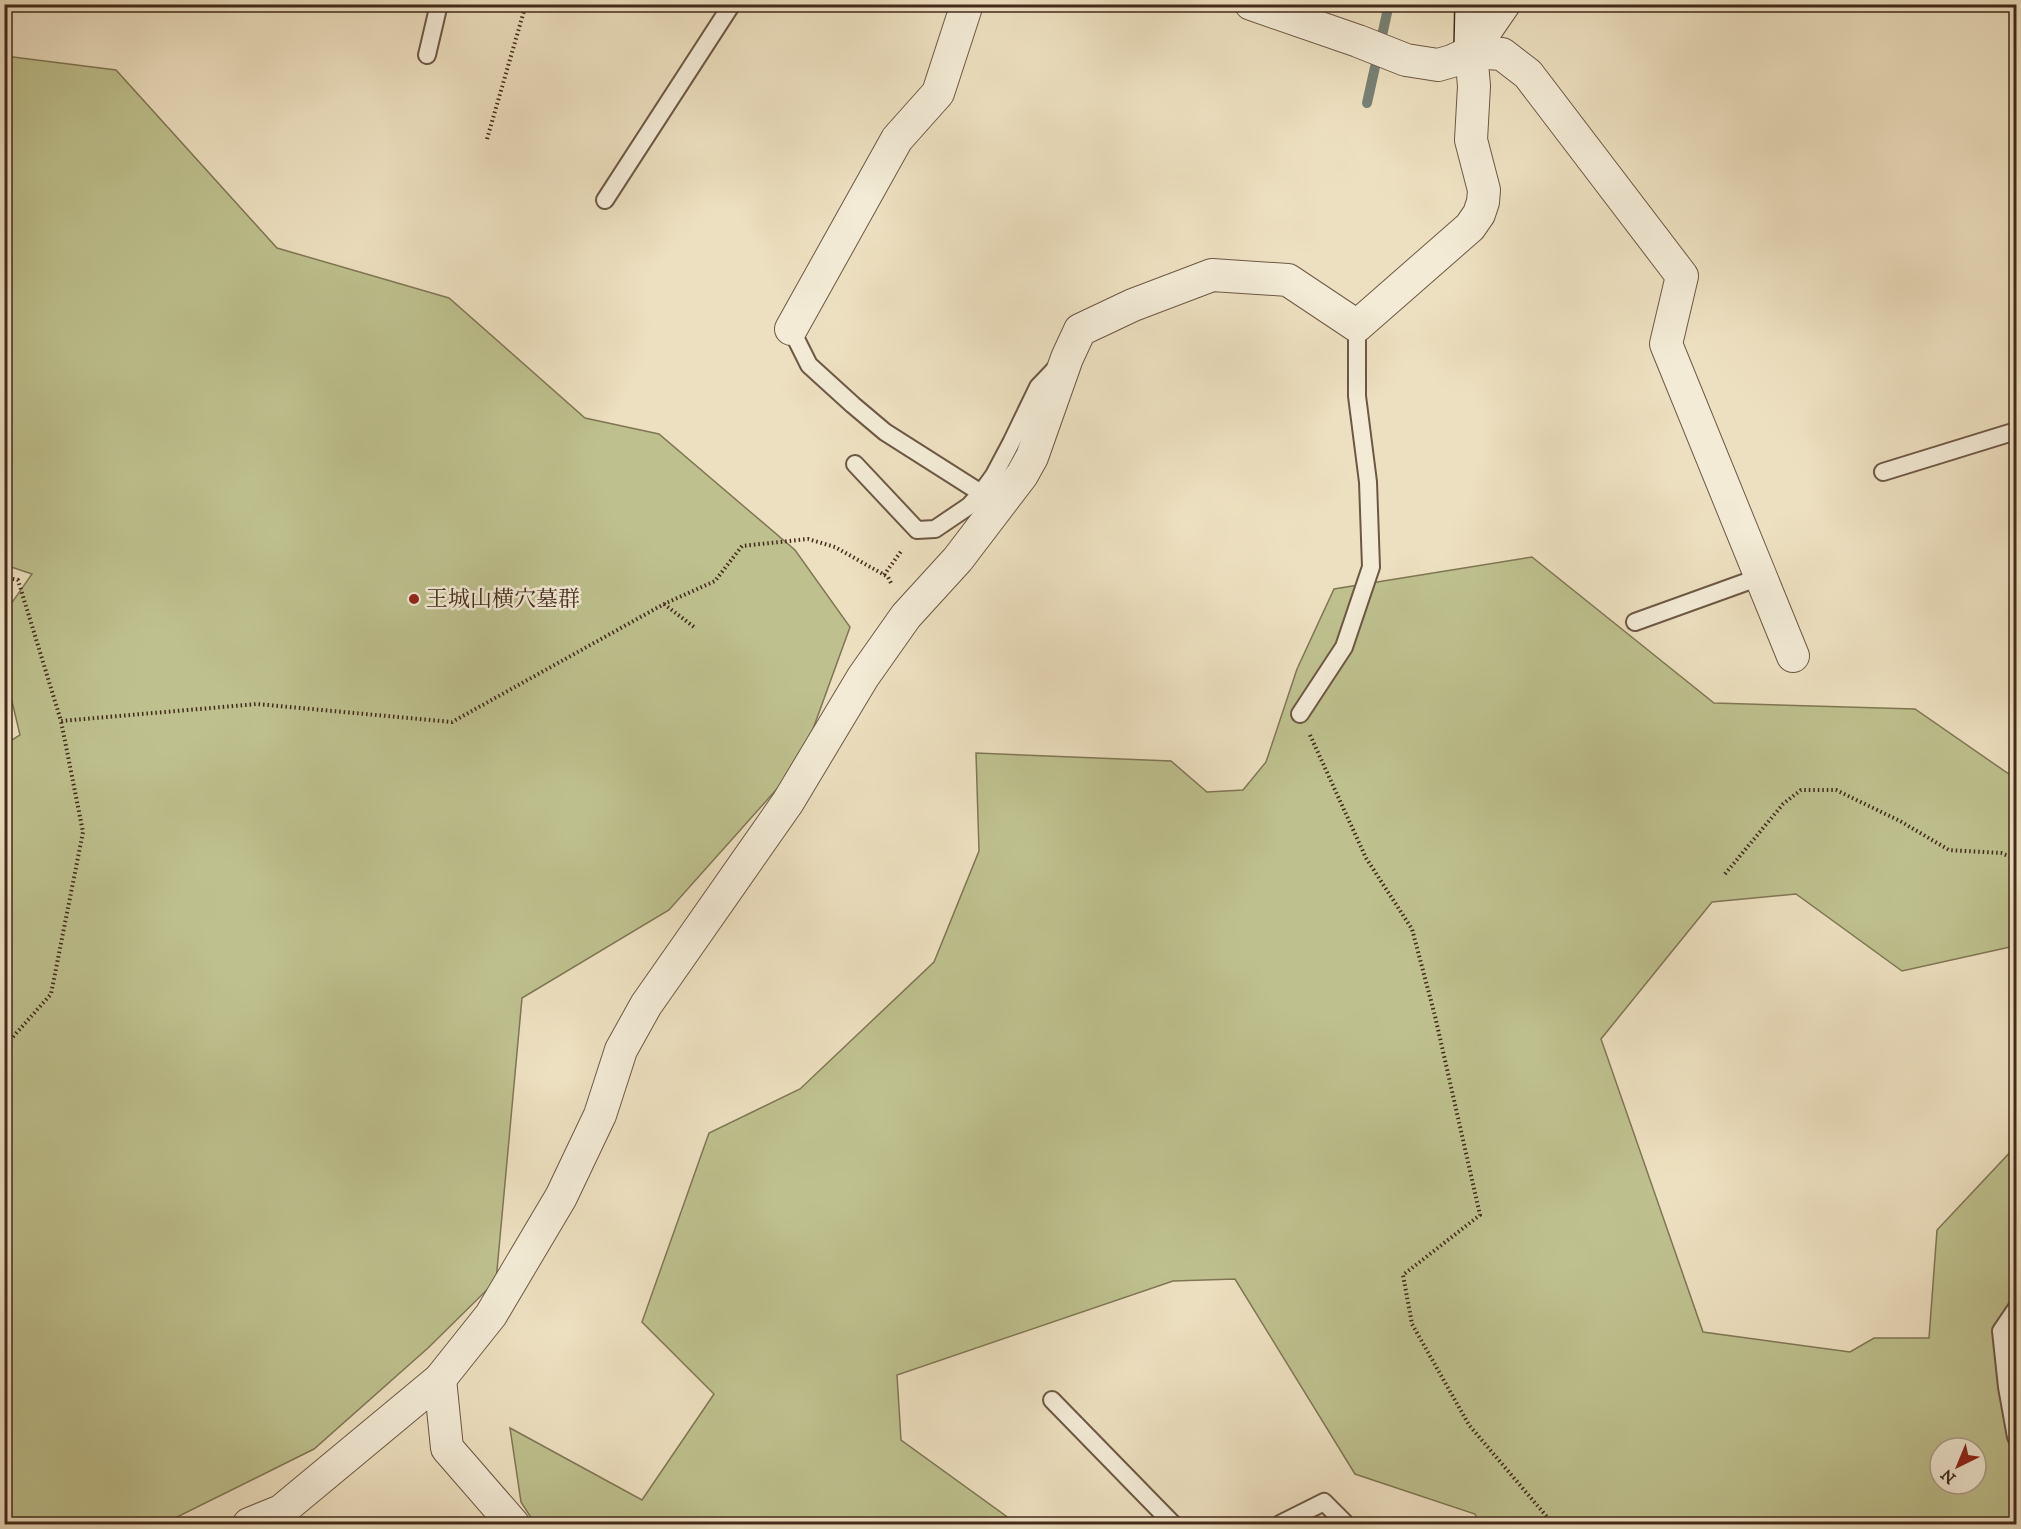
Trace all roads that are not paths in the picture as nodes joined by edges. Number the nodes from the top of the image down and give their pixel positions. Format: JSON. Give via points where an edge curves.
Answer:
{"nodes":[{"id":1,"x":439,"y":4,"type":"edge"},
{"id":2,"x":732,"y":4,"type":"edge"},
{"id":3,"x":967,"y":4,"type":"edge"},
{"id":4,"x":1251,"y":4,"type":"edge"},
{"id":5,"x":1472,"y":4,"type":"edge"},
{"id":6,"x":1504,"y":4,"type":"edge"},
{"id":7,"x":1471,"y":52,"type":"junction"},
{"id":8,"x":427,"y":55,"type":"dead end"},
{"id":9,"x":605,"y":200,"type":"dead end"},
{"id":10,"x":1357,"y":326,"type":"junction"},
{"id":11,"x":791,"y":329,"type":"joint"},
{"id":12,"x":1067,"y":358,"type":"junction"},
{"id":13,"x":2016,"y":431,"type":"edge"},
{"id":14,"x":855,"y":465,"type":"dead end"},
{"id":15,"x":1883,"y":472,"type":"dead end"},
{"id":16,"x":981,"y":493,"type":"junction"},
{"id":17,"x":1760,"y":577,"type":"junction"},
{"id":18,"x":1635,"y":622,"type":"dead end"},
{"id":19,"x":1792,"y":656,"type":"dead end"},
{"id":20,"x":1300,"y":714,"type":"road end"},
{"id":21,"x":2016,"y":1309,"type":"edge"},
{"id":22,"x":440,"y":1379,"type":"junction"},
{"id":23,"x":1052,"y":1400,"type":"dead end"},
{"id":24,"x":2016,"y":1437,"type":"edge"},
{"id":25,"x":249,"y":1524,"type":"edge"},
{"id":26,"x":513,"y":1524,"type":"edge"},
{"id":27,"x":1173,"y":1524,"type":"edge"},
{"id":28,"x":1280,"y":1524,"type":"edge"},
{"id":29,"x":1346,"y":1524,"type":"edge"}],
"edges":[{"from":1,"to":8,"type":"lane"},
{"from":2,"to":9,"type":"lane"},
{"from":3,"to":11,"type":"street","via":[[938,93],[897,140]]},
{"from":4,"to":7,"type":"street","via":[[1417,63],[1438,65]]},
{"from":5,"to":7,"type":"street"},
{"from":6,"to":7,"type":"street"},
{"from":7,"to":10,"type":"street","via":[[1471,140],[1484,190],[1479,214],[1470,227]]},
{"from":7,"to":17,"type":"street","via":[[1502,54],[1528,74],[1682,276],[1666,344]]},
{"from":10,"to":12,"type":"street","via":[[1288,280],[1212,275],[1080,330]]},
{"from":10,"to":20,"type":"lane","via":[[1357,396],[1368,482],[1371,567],[1344,647]]},
{"from":11,"to":16,"type":"lane","via":[[809,365],[853,405],[885,432]]},
{"from":12,"to":16,"type":"lane","via":[[1038,387]]},
{"from":12,"to":22,"type":"street","via":[[1032,458],[1022,475],[958,559],[906,616],[863,677],[788,802],[646,1005],[621,1050],[600,1115],[561,1197],[491,1315]]},
{"from":13,"to":15,"type":"lane"},
{"from":14,"to":16,"type":"lane","via":[[917,530],[935,529]]},
{"from":17,"to":18,"type":"lane"},
{"from":17,"to":19,"type":"street"},
{"from":21,"to":24,"type":"lane","via":[[2001,1331]]},
{"from":22,"to":25,"type":"street","via":[[281,1511]]},
{"from":22,"to":26,"type":"street","via":[[447,1448]]},
{"from":23,"to":27,"type":"lane"},
{"from":28,"to":29,"type":"lane","via":[[1324,1502]]}]}
